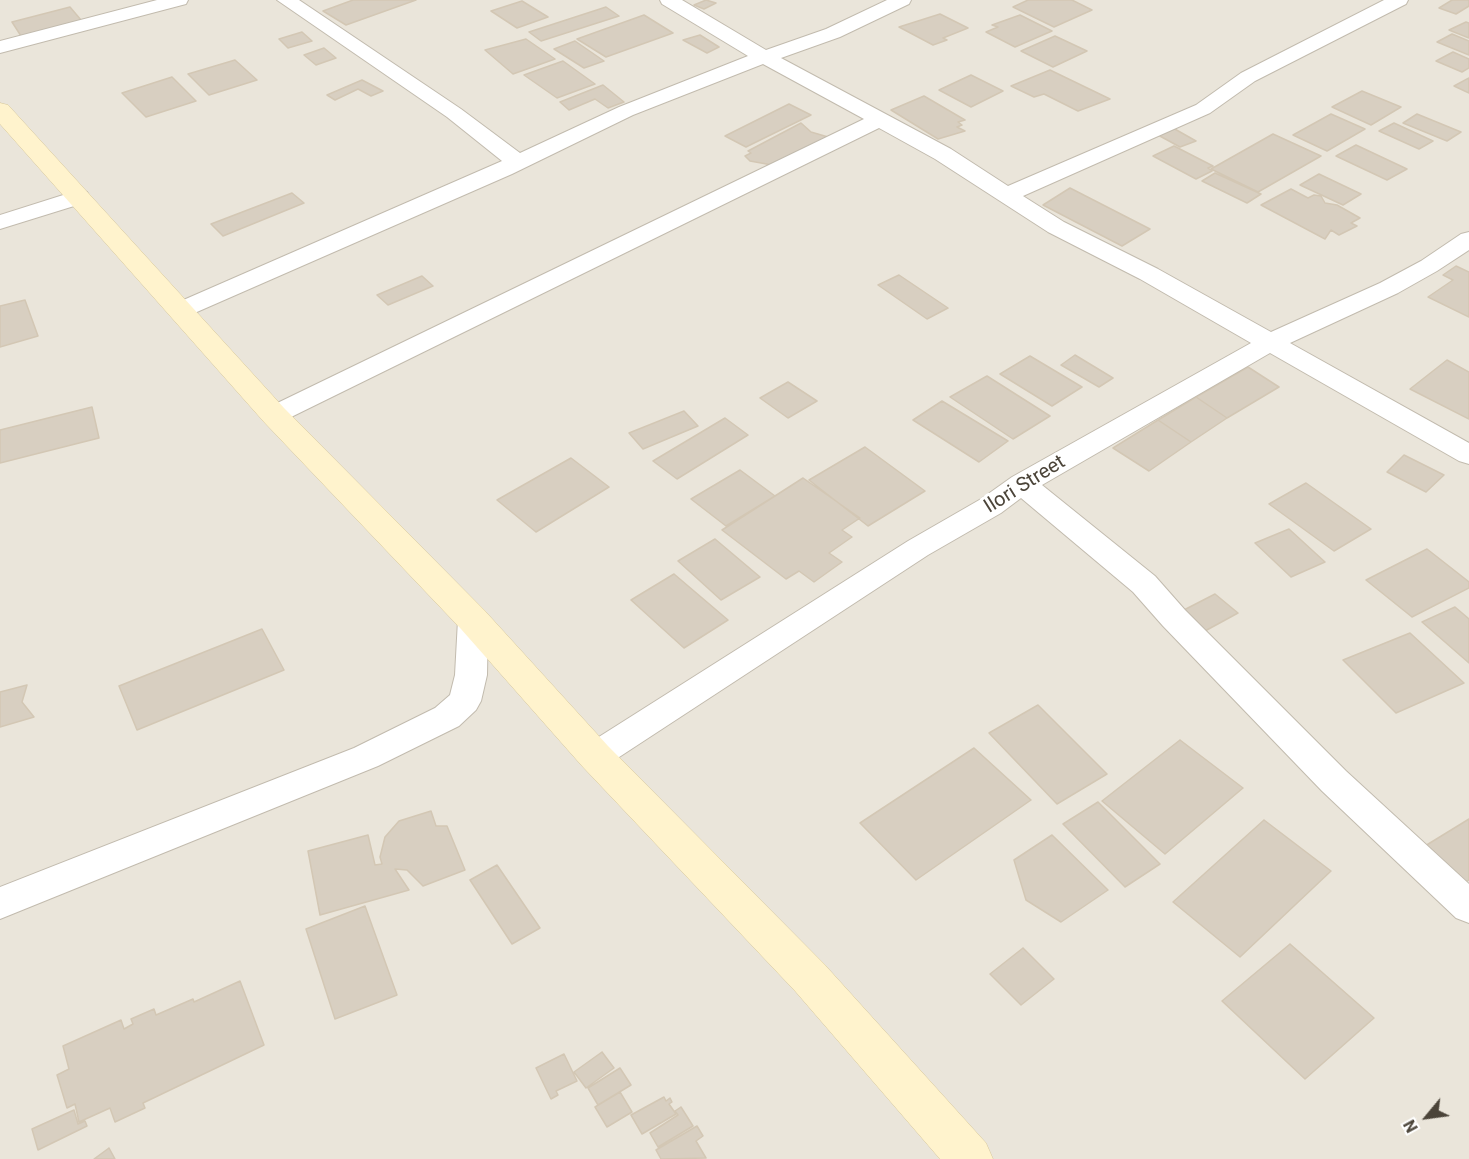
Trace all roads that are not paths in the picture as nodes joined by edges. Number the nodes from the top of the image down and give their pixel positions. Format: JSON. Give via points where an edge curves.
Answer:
{"nodes":[{"id":1,"x":179,"y":0,"type":"edge"},
{"id":2,"x":286,"y":0,"type":"edge"},
{"id":3,"x":669,"y":0,"type":"edge"},
{"id":4,"x":902,"y":0,"type":"edge"},
{"id":5,"x":1399,"y":0,"type":"edge"},
{"id":6,"x":0,"y":47,"type":"edge"},
{"id":7,"x":766,"y":58,"type":"junction"},
{"id":8,"x":0,"y":110,"type":"edge"},
{"id":9,"x":879,"y":120,"type":"junction"},
{"id":10,"x":517,"y":162,"type":"junction"},
{"id":11,"x":1006,"y":195,"type":"junction"},
{"id":12,"x":79,"y":197,"type":"junction"},
{"id":13,"x":0,"y":222,"type":"edge"},
{"id":14,"x":1469,"y":239,"type":"edge"},
{"id":15,"x":181,"y":310,"type":"junction"},
{"id":16,"x":1271,"y":342,"type":"junction"},
{"id":17,"x":274,"y":416,"type":"junction"},
{"id":18,"x":1469,"y":455,"type":"edge"},
{"id":19,"x":1022,"y":484,"type":"junction"},
{"id":20,"x":473,"y":620,"type":"junction"},
{"id":21,"x":595,"y":756,"type":"junction"},
{"id":22,"x":0,"y":903,"type":"edge"},
{"id":23,"x":1469,"y":908,"type":"edge"},
{"id":24,"x":970,"y":1159,"type":"edge"}],
"edges":[{"from":1,"to":6,"type":"street"},
{"from":2,"to":10,"type":"street","via":[[428,94]]},
{"from":3,"to":7,"type":"street"},
{"from":4,"to":7,"type":"street"},
{"from":5,"to":11,"type":"street","via":[[1248,77],[1203,109]]},
{"from":7,"to":9,"type":"street"},
{"from":7,"to":10,"type":"street","via":[[636,107]]},
{"from":8,"to":12,"type":"main road"},
{"from":9,"to":11,"type":"street","via":[[943,154]]},
{"from":9,"to":17,"type":"street"},
{"from":10,"to":15,"type":"street"},
{"from":11,"to":16,"type":"street","via":[[1096,249]]},
{"from":12,"to":13,"type":"street"},
{"from":12,"to":15,"type":"main road"},
{"from":14,"to":16,"type":"street","name":"Ilori Street","via":[[1389,288]]},
{"from":15,"to":17,"type":"main road"},
{"from":16,"to":18,"type":"street"},
{"from":16,"to":19,"type":"street","name":"Ilori Street"},
{"from":17,"to":20,"type":"main road"},
{"from":19,"to":21,"type":"street","name":"Ilori Street"},
{"from":19,"to":23,"type":"street","via":[[1144,584],[1334,781]]},
{"from":20,"to":21,"type":"main road"},
{"from":20,"to":22,"type":"street","via":[[471,675],[465,701],[447,717],[366,757]]},
{"from":21,"to":24,"type":"main road","via":[[810,978]]}]}
